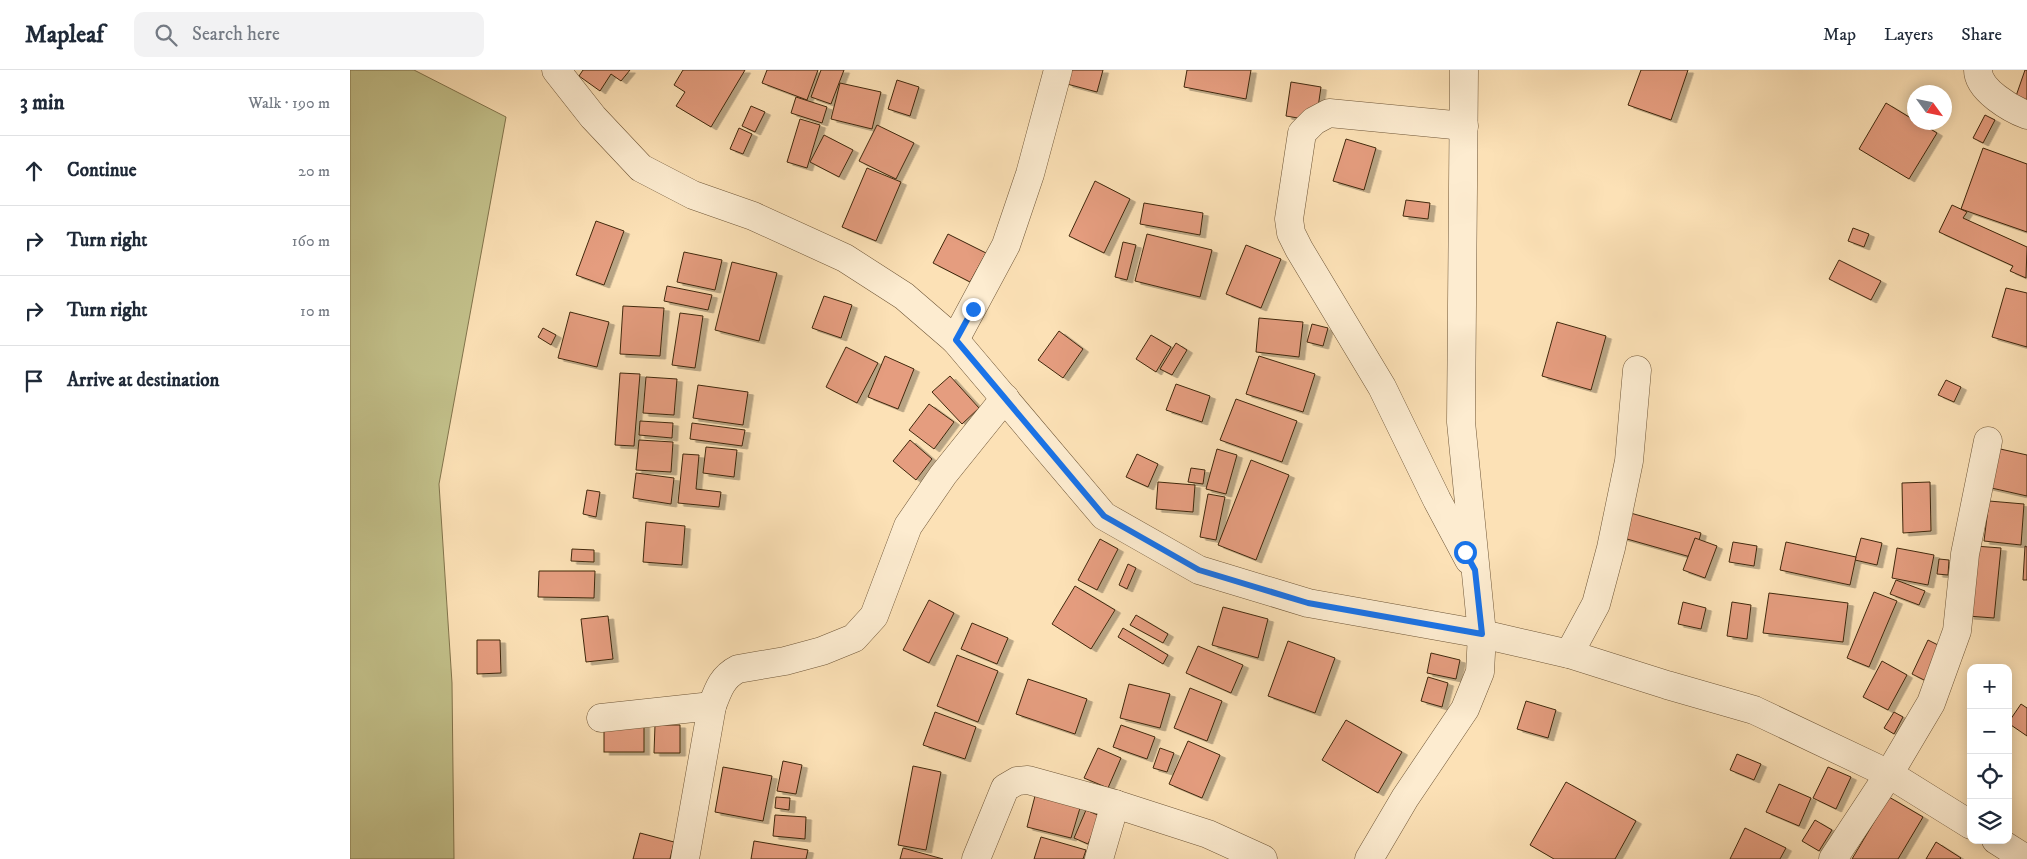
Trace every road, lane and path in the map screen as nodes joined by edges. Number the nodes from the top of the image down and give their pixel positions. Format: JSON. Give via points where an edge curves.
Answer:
{"nodes":[{"id":1,"x":556,"y":70,"type":"edge"},
{"id":2,"x":1058,"y":70,"type":"edge"},
{"id":3,"x":1464,"y":70,"type":"edge"},
{"id":4,"x":1978,"y":70,"type":"edge"},
{"id":5,"x":2027,"y":115,"type":"edge"},
{"id":6,"x":1464,"y":126,"type":"junction"},
{"id":7,"x":956,"y":340,"type":"junction"},
{"id":8,"x":1637,"y":370,"type":"dead end"},
{"id":9,"x":1005,"y":398,"type":"junction"},
{"id":10,"x":1988,"y":441,"type":"dead end"},
{"id":11,"x":1475,"y":570,"type":"junction"},
{"id":12,"x":1482,"y":634,"type":"junction"},
{"id":13,"x":1569,"y":654,"type":"junction"},
{"id":14,"x":712,"y":706,"type":"junction"},
{"id":15,"x":601,"y":718,"type":"dead end"},
{"id":16,"x":1888,"y":774,"type":"junction"},
{"id":17,"x":1115,"y":804,"type":"junction"},
{"id":18,"x":1967,"y":823,"type":"edge"},
{"id":19,"x":2002,"y":844,"type":"edge"},
{"id":20,"x":686,"y":859,"type":"edge"},
{"id":21,"x":976,"y":859,"type":"edge"},
{"id":22,"x":1099,"y":859,"type":"edge"},
{"id":23,"x":1263,"y":859,"type":"edge"},
{"id":24,"x":1369,"y":859,"type":"edge"},
{"id":25,"x":1833,"y":859,"type":"edge"},
{"id":26,"x":2026,"y":859,"type":"edge"}],
"edges":[{"from":1,"to":7,"type":"street","via":[[641,168],[693,195],[754,216],[845,258],[904,296]]},
{"from":2,"to":7,"type":"street","via":[[1030,174],[1006,244]]},
{"from":3,"to":6,"type":"street"},
{"from":4,"to":5,"type":"street","via":[[1992,95],[2011,109]]},
{"from":6,"to":11,"type":"street","via":[[1461,422]]},
{"from":6,"to":11,"type":"street","via":[[1329,113],[1302,133],[1289,219],[1291,233],[1299,249],[1382,387]]},
{"from":7,"to":9,"type":"street"},
{"from":8,"to":13,"type":"street","via":[[1629,461],[1611,548],[1596,604]]},
{"from":9,"to":12,"type":"street","via":[[1104,516],[1199,570],[1308,603]]},
{"from":9,"to":14,"type":"street","via":[[943,475],[908,526],[874,616],[854,638],[822,651],[731,672],[721,682]]},
{"from":10,"to":16,"type":"street","via":[[1965,554],[1957,631],[1931,703]]},
{"from":11,"to":12,"type":"street"},
{"from":12,"to":13,"type":"street"},
{"from":12,"to":24,"type":"street","via":[[1480,672],[1465,709],[1405,798]]},
{"from":13,"to":16,"type":"street","via":[[1754,710]]},
{"from":14,"to":15,"type":"street"},
{"from":14,"to":20,"type":"street"},
{"from":16,"to":18,"type":"street"},
{"from":16,"to":25,"type":"street"},
{"from":17,"to":21,"type":"street","via":[[1028,780],[1017,781],[1005,788]]},
{"from":17,"to":22,"type":"street"},
{"from":17,"to":23,"type":"street","via":[[1208,834]]},
{"from":19,"to":26,"type":"street"}]}
